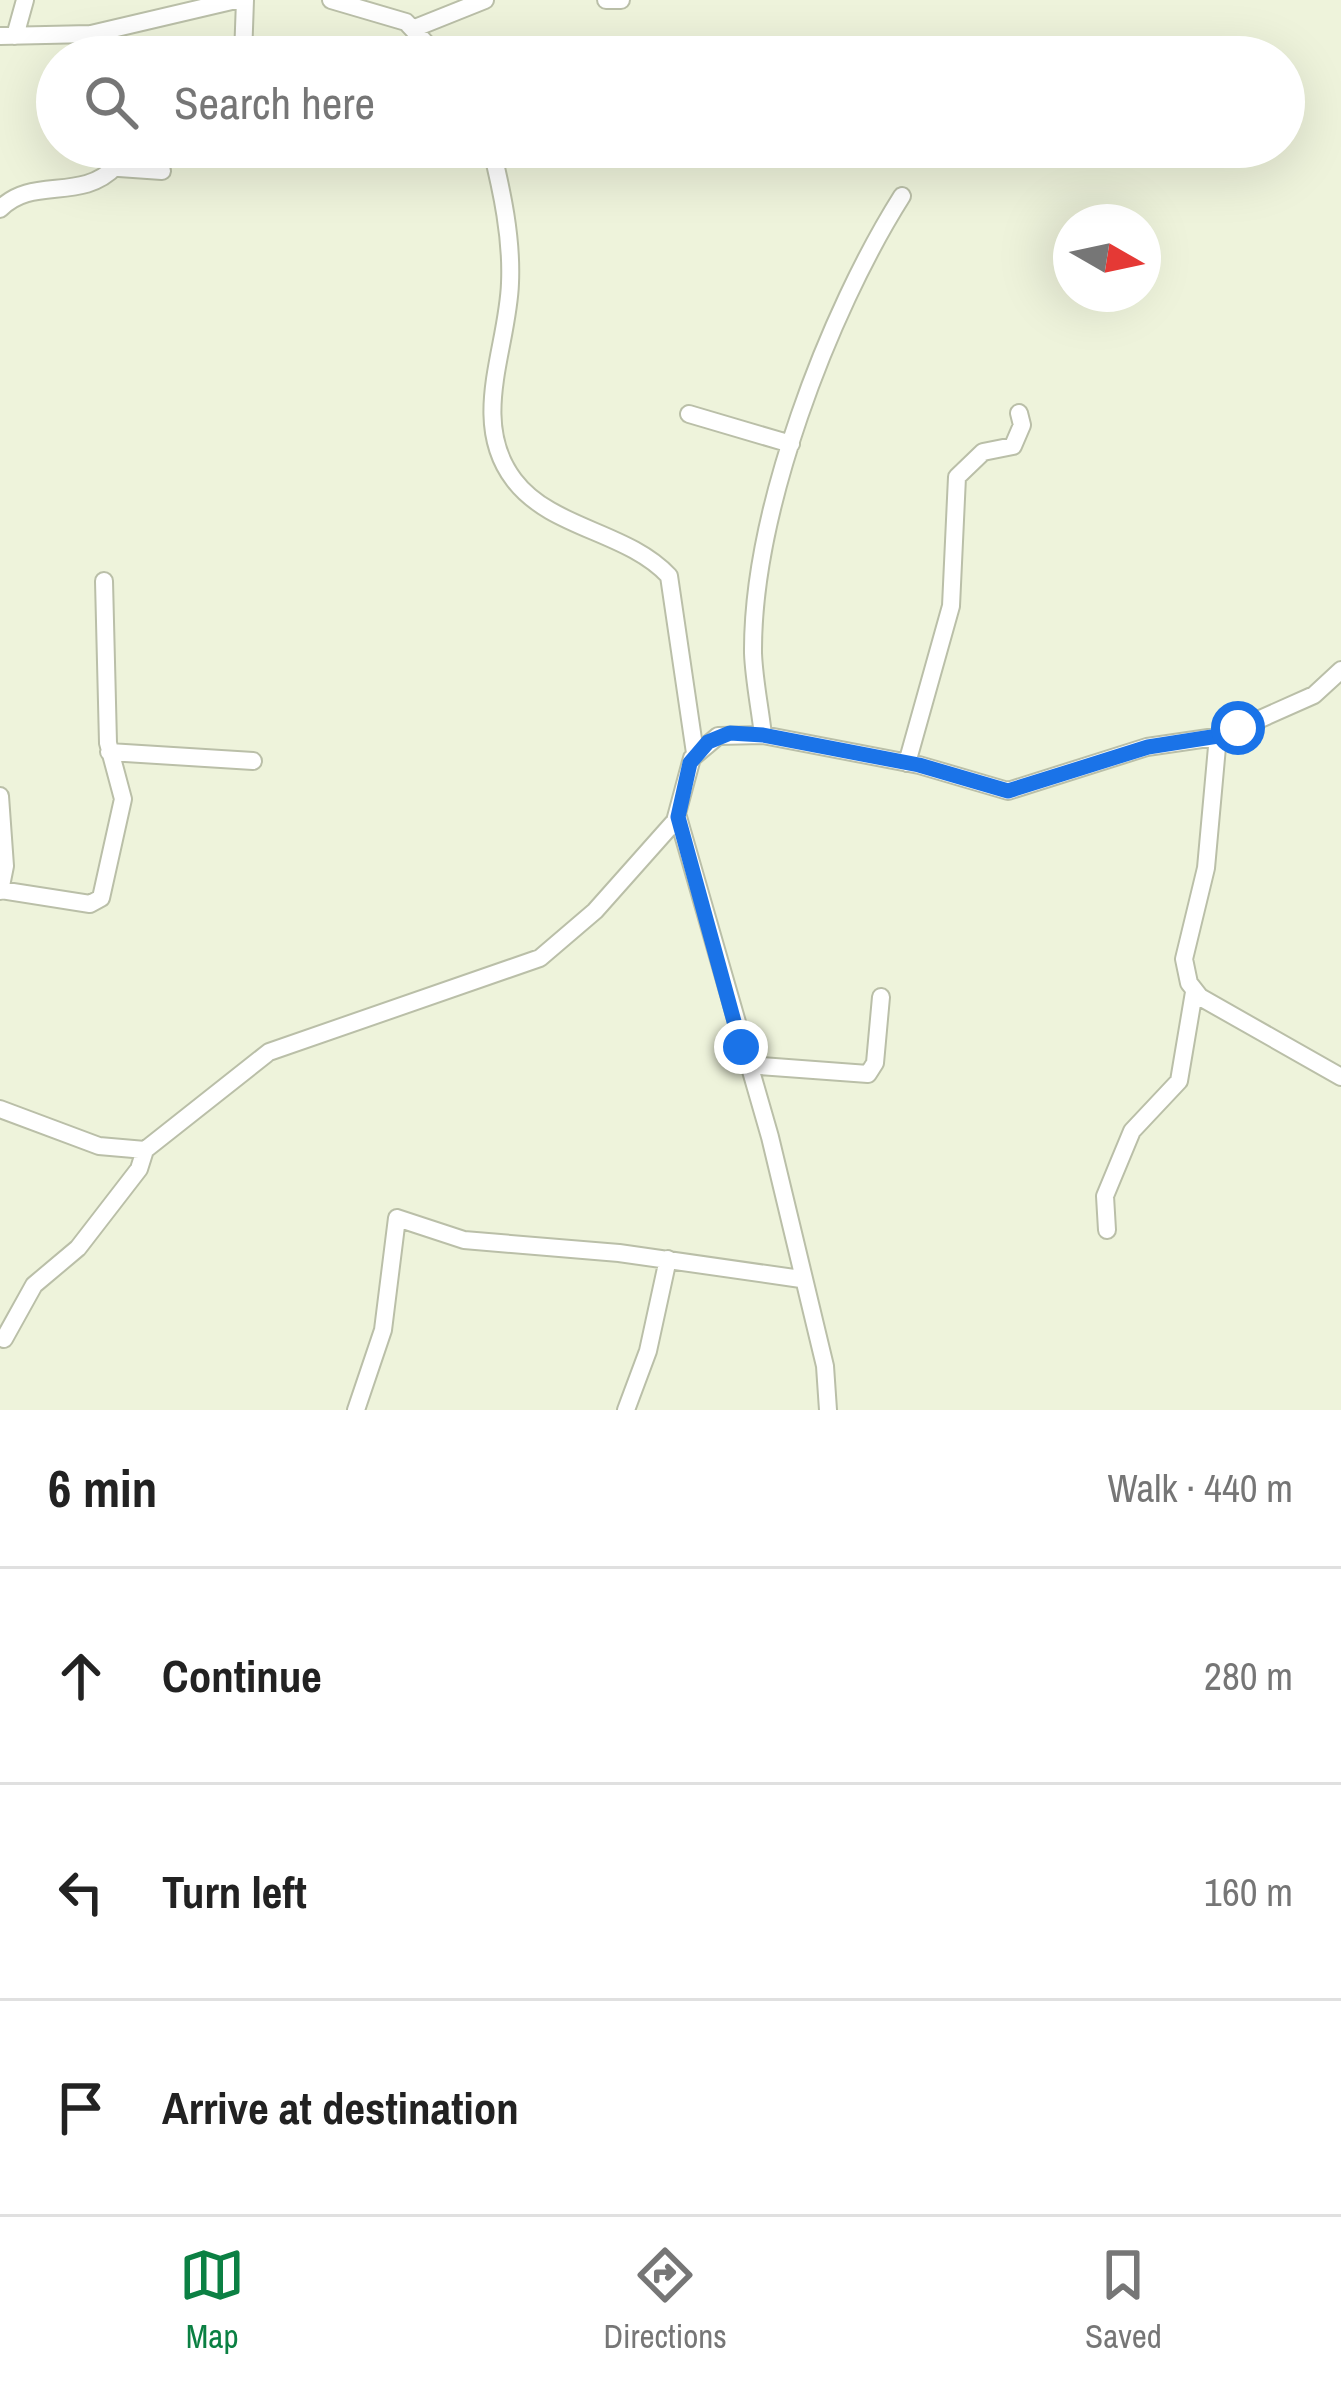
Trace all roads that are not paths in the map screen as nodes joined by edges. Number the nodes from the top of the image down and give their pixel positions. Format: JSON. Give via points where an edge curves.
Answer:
{"nodes":[{"id":1,"x":25,"y":0,"type":"edge"},
{"id":2,"x":240,"y":0,"type":"edge"},
{"id":3,"x":331,"y":0,"type":"edge"},
{"id":4,"x":485,"y":0,"type":"edge"},
{"id":5,"x":606,"y":0,"type":"edge"},
{"id":6,"x":621,"y":0,"type":"edge"},
{"id":7,"x":416,"y":28,"type":"junction"},
{"id":8,"x":91,"y":34,"type":"joint"},
{"id":9,"x":8,"y":36,"type":"edge"},
{"id":10,"x":242,"y":36,"type":"edge"},
{"id":11,"x":422,"y":36,"type":"edge"},
{"id":12,"x":102,"y":168,"type":"edge"},
{"id":13,"x":152,"y":168,"type":"edge"},
{"id":14,"x":493,"y":168,"type":"edge"},
{"id":15,"x":161,"y":171,"type":"dead end"},
{"id":16,"x":902,"y":196,"type":"dead end"},
{"id":17,"x":0,"y":209,"type":"edge"},
{"id":18,"x":1019,"y":413,"type":"dead end"},
{"id":19,"x":689,"y":414,"type":"dead end"},
{"id":20,"x":790,"y":443,"type":"junction"},
{"id":21,"x":104,"y":581,"type":"dead end"},
{"id":22,"x":1341,"y":670,"type":"edge"},
{"id":23,"x":763,"y":735,"type":"junction"},
{"id":24,"x":1218,"y":736,"type":"junction"},
{"id":25,"x":109,"y":752,"type":"junction"},
{"id":26,"x":695,"y":753,"type":"junction"},
{"id":27,"x":253,"y":761,"type":"dead end"},
{"id":28,"x":908,"y":763,"type":"junction"},
{"id":29,"x":0,"y":796,"type":"edge"},
{"id":30,"x":678,"y":817,"type":"junction"},
{"id":31,"x":0,"y":891,"type":"edge"},
{"id":32,"x":1194,"y":992,"type":"junction"},
{"id":33,"x":881,"y":997,"type":"dead end"},
{"id":34,"x":747,"y":1065,"type":"junction"},
{"id":35,"x":1341,"y":1076,"type":"edge"},
{"id":36,"x":0,"y":1109,"type":"edge"},
{"id":37,"x":146,"y":1150,"type":"junction"},
{"id":38,"x":1107,"y":1230,"type":"dead end"},
{"id":39,"x":668,"y":1258,"type":"junction"},
{"id":40,"x":801,"y":1279,"type":"junction"},
{"id":41,"x":4,"y":1339,"type":"dead end"},
{"id":42,"x":356,"y":1410,"type":"edge"},
{"id":43,"x":626,"y":1410,"type":"edge"},
{"id":44,"x":828,"y":1410,"type":"edge"}],
"edges":[{"from":1,"to":9,"type":"street"},
{"from":2,"to":8,"type":"street"},
{"from":2,"to":10,"type":"street"},
{"from":3,"to":7,"type":"street"},
{"from":4,"to":7,"type":"street"},
{"from":5,"to":6,"type":"street"},
{"from":7,"to":11,"type":"street"},
{"from":8,"to":9,"type":"street"},
{"from":12,"to":17,"type":"street","via":[[81,188],[25,188]]},
{"from":13,"to":15,"type":"street"},
{"from":14,"to":26,"type":"street","via":[[510,277],[492,400],[497,441],[528,494],[669,576]]},
{"from":16,"to":20,"type":"street","via":[[845,298]]},
{"from":18,"to":28,"type":"street","via":[[1013,446],[983,452],[957,477],[951,606]]},
{"from":19,"to":20,"type":"street"},
{"from":20,"to":23,"type":"street","via":[[756,601]]},
{"from":21,"to":25,"type":"street"},
{"from":22,"to":24,"type":"street","via":[[1314,694]]},
{"from":23,"to":26,"type":"street","via":[[723,734]]},
{"from":23,"to":28,"type":"street"},
{"from":24,"to":28,"type":"street","via":[[1148,747],[1008,791]]},
{"from":24,"to":32,"type":"street","via":[[1206,868],[1184,959]]},
{"from":25,"to":27,"type":"street"},
{"from":25,"to":31,"type":"street","via":[[123,806],[100,898],[90,904]]},
{"from":26,"to":30,"type":"street"},
{"from":29,"to":31,"type":"street"},
{"from":30,"to":34,"type":"street"},
{"from":30,"to":37,"type":"street","via":[[596,910],[540,958],[269,1052]]},
{"from":32,"to":35,"type":"street"},
{"from":32,"to":38,"type":"street","via":[[1179,1081],[1132,1131],[1105,1196]]},
{"from":33,"to":34,"type":"street","via":[[871,1072]]},
{"from":34,"to":40,"type":"street"},
{"from":36,"to":37,"type":"street","via":[[99,1146]]},
{"from":37,"to":41,"type":"street","via":[[78,1248],[34,1285]]},
{"from":39,"to":40,"type":"street"},
{"from":39,"to":42,"type":"street","via":[[464,1240],[396,1218],[386,1318]]},
{"from":39,"to":43,"type":"street"},
{"from":40,"to":44,"type":"street"}]}
